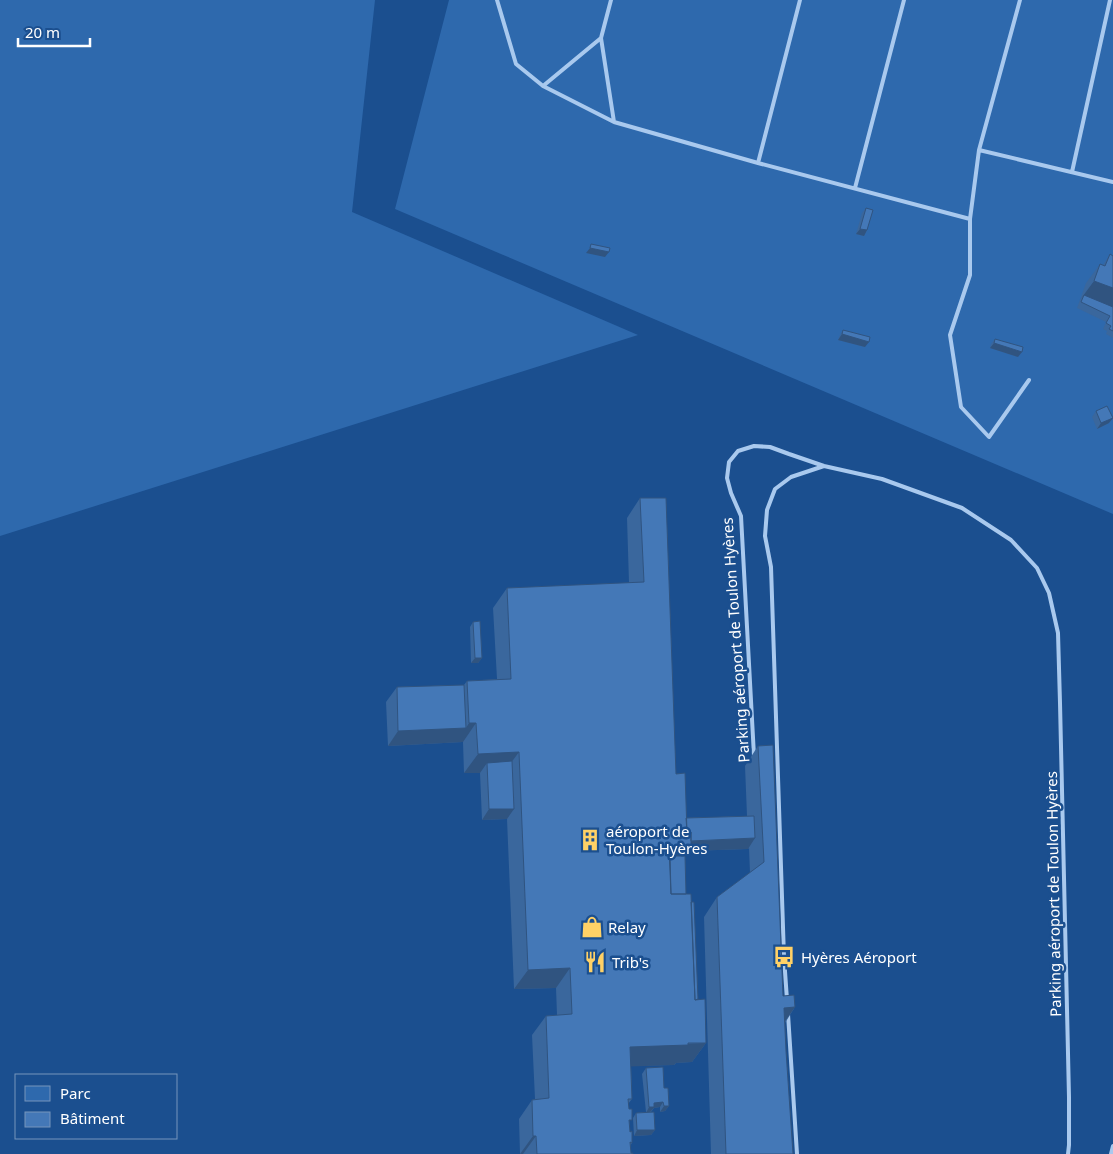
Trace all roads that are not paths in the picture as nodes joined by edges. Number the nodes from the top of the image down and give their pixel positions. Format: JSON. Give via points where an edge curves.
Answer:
{"nodes":[{"id":1,"x":497,"y":0,"type":"edge"},
{"id":2,"x":611,"y":0,"type":"edge"},
{"id":3,"x":800,"y":0,"type":"edge"},
{"id":4,"x":904,"y":0,"type":"edge"},
{"id":5,"x":1020,"y":0,"type":"edge"},
{"id":6,"x":1110,"y":0,"type":"edge"},
{"id":7,"x":601,"y":38,"type":"junction"},
{"id":8,"x":543,"y":86,"type":"junction"},
{"id":9,"x":614,"y":122,"type":"junction"},
{"id":10,"x":979,"y":150,"type":"junction"},
{"id":11,"x":758,"y":163,"type":"junction"},
{"id":12,"x":1072,"y":172,"type":"junction"},
{"id":13,"x":1113,"y":182,"type":"edge"},
{"id":14,"x":855,"y":188,"type":"junction"},
{"id":15,"x":970,"y":219,"type":"junction"},
{"id":16,"x":1029,"y":380,"type":"dead end"},
{"id":17,"x":824,"y":466,"type":"junction"},
{"id":18,"x":754,"y":766,"type":"dead end"},
{"id":19,"x":787,"y":1001,"type":"edge"},
{"id":20,"x":788,"y":1010,"type":"edge"},
{"id":21,"x":1113,"y":1146,"type":"edge"},
{"id":22,"x":797,"y":1154,"type":"edge"},
{"id":23,"x":1068,"y":1154,"type":"edge"},
{"id":24,"x":1111,"y":1154,"type":"edge"}],
"edges":[{"from":1,"to":8,"type":"lane","via":[[516,64]]},
{"from":2,"to":7,"type":"lane"},
{"from":3,"to":11,"type":"lane"},
{"from":4,"to":14,"type":"lane"},
{"from":5,"to":10,"type":"lane"},
{"from":6,"to":12,"type":"lane"},
{"from":7,"to":8,"type":"lane"},
{"from":7,"to":9,"type":"lane"},
{"from":8,"to":9,"type":"lane"},
{"from":9,"to":11,"type":"lane"},
{"from":10,"to":12,"type":"lane"},
{"from":10,"to":15,"type":"lane"},
{"from":11,"to":14,"type":"lane"},
{"from":12,"to":13,"type":"lane"},
{"from":14,"to":15,"type":"lane"},
{"from":15,"to":16,"type":"lane","via":[[970,275],[950,336],[962,407],[989,437]]},
{"from":17,"to":18,"type":"lane","name":"Parking aéroport de Toulon Hyères","via":[[770,447],[754,446],[738,451],[729,462],[727,478],[741,516]]},
{"from":17,"to":19,"type":"lane","via":[[791,477],[775,489],[766,518],[765,536],[771,567]]},
{"from":17,"to":23,"type":"lane","name":"Parking aéroport de Toulon Hyères","via":[[882,479],[962,508],[1011,540],[1037,568],[1049,593],[1058,633]]},
{"from":20,"to":22,"type":"lane"},
{"from":21,"to":24,"type":"lane"}]}
